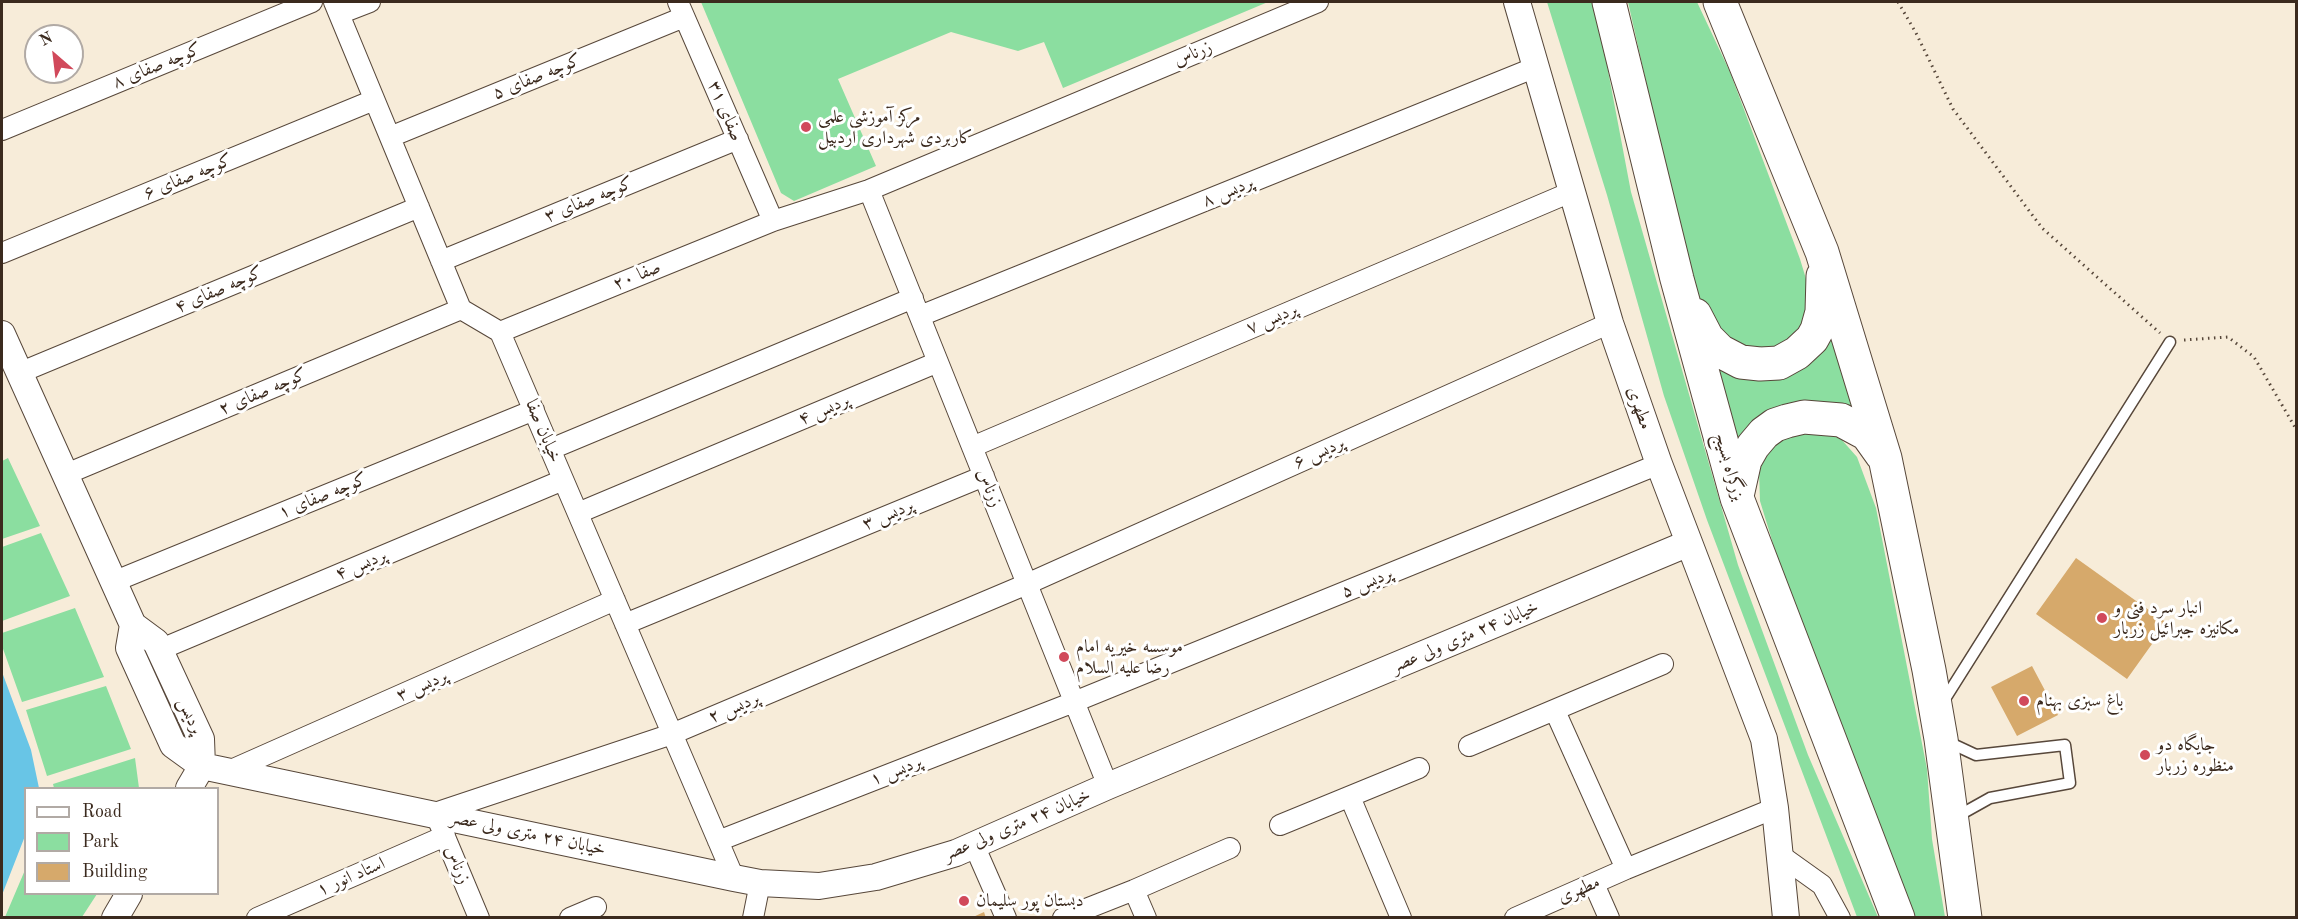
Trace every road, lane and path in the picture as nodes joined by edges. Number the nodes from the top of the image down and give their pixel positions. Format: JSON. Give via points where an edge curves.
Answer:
{"nodes":[{"id":1,"x":312,"y":2,"type":"edge"},
{"id":2,"x":370,"y":2,"type":"edge"},
{"id":3,"x":1318,"y":2,"type":"edge"},
{"id":4,"x":1517,"y":2,"type":"edge"},
{"id":5,"x":1609,"y":2,"type":"edge"},
{"id":6,"x":1720,"y":2,"type":"edge"},
{"id":7,"x":1898,"y":2,"type":"edge"},
{"id":8,"x":336,"y":8,"type":"edge"},
{"id":9,"x":681,"y":9,"type":"edge"},
{"id":10,"x":1536,"y":67,"type":"junction"},
{"id":11,"x":375,"y":100,"type":"junction"},
{"id":12,"x":2,"y":130,"type":"edge"},
{"id":13,"x":390,"y":137,"type":"junction"},
{"id":14,"x":738,"y":139,"type":"junction"},
{"id":15,"x":869,"y":190,"type":"junction"},
{"id":16,"x":1571,"y":192,"type":"junction"},
{"id":17,"x":418,"y":207,"type":"junction"},
{"id":18,"x":773,"y":221,"type":"junction"},
{"id":19,"x":1822,"y":252,"type":"junction"},
{"id":20,"x":2,"y":253,"type":"edge"},
{"id":21,"x":441,"y":261,"type":"junction"},
{"id":22,"x":1677,"y":279,"type":"junction"},
{"id":23,"x":916,"y":307,"type":"junction"},
{"id":24,"x":461,"y":309,"type":"junction"},
{"id":25,"x":1610,"y":323,"type":"junction"},
{"id":26,"x":500,"y":332,"type":"junction"},
{"id":27,"x":2,"y":334,"type":"edge"},
{"id":28,"x":2170,"y":342,"type":"junction"},
{"id":29,"x":938,"y":362,"type":"junction"},
{"id":30,"x":19,"y":372,"type":"junction"},
{"id":31,"x":534,"y":411,"type":"junction"},
{"id":32,"x":2296,"y":429,"type":"edge"},
{"id":33,"x":972,"y":447,"type":"junction"},
{"id":34,"x":551,"y":449,"type":"junction"},
{"id":35,"x":1885,"y":459,"type":"junction"},
{"id":36,"x":1659,"y":464,"type":"junction"},
{"id":37,"x":64,"y":475,"type":"junction"},
{"id":38,"x":984,"y":476,"type":"junction"},
{"id":39,"x":563,"y":480,"type":"junction"},
{"id":40,"x":1737,"y":498,"type":"junction"},
{"id":41,"x":578,"y":513,"type":"junction"},
{"id":42,"x":1689,"y":543,"type":"junction"},
{"id":43,"x":113,"y":582,"type":"junction"},
{"id":44,"x":1027,"y":584,"type":"junction"},
{"id":45,"x":615,"y":600,"type":"junction"},
{"id":46,"x":625,"y":624,"type":"junction"},
{"id":47,"x":134,"y":625,"type":"junction"},
{"id":48,"x":159,"y":650,"type":"junction"},
{"id":49,"x":1663,"y":664,"type":"dead end"},
{"id":50,"x":1074,"y":702,"type":"junction"},
{"id":51,"x":1555,"y":711,"type":"junction"},
{"id":52,"x":1938,"y":725,"type":"junction"},
{"id":53,"x":672,"y":734,"type":"junction"},
{"id":54,"x":1468,"y":746,"type":"dead end"},
{"id":55,"x":202,"y":766,"type":"junction"},
{"id":56,"x":1419,"y":768,"type":"dead end"},
{"id":57,"x":229,"y":771,"type":"junction"},
{"id":58,"x":1108,"y":786,"type":"junction"},
{"id":59,"x":190,"y":787,"type":"edge"},
{"id":60,"x":1350,"y":797,"type":"junction"},
{"id":61,"x":1775,"y":808,"type":"junction"},
{"id":62,"x":1950,"y":820,"type":"junction"},
{"id":63,"x":440,"y":825,"type":"junction"},
{"id":64,"x":1280,"y":825,"type":"dead end"},
{"id":65,"x":718,"y":841,"type":"junction"},
{"id":66,"x":974,"y":845,"type":"junction"},
{"id":67,"x":1230,"y":848,"type":"dead end"},
{"id":68,"x":1780,"y":855,"type":"junction"},
{"id":69,"x":1626,"y":869,"type":"junction"},
{"id":70,"x":734,"y":878,"type":"junction"},
{"id":71,"x":760,"y":883,"type":"junction"},
{"id":72,"x":1594,"y":884,"type":"junction"},
{"id":73,"x":1134,"y":890,"type":"junction"},
{"id":74,"x":128,"y":895,"type":"edge"},
{"id":75,"x":596,"y":907,"type":"dead end"},
{"id":76,"x":115,"y":918,"type":"edge"},
{"id":77,"x":257,"y":918,"type":"edge"},
{"id":78,"x":479,"y":918,"type":"edge"},
{"id":79,"x":570,"y":918,"type":"edge"},
{"id":80,"x":753,"y":918,"type":"edge"},
{"id":81,"x":1006,"y":918,"type":"edge"},
{"id":82,"x":1063,"y":918,"type":"edge"},
{"id":83,"x":1146,"y":918,"type":"edge"},
{"id":84,"x":1401,"y":918,"type":"edge"},
{"id":85,"x":1515,"y":918,"type":"edge"},
{"id":86,"x":1609,"y":918,"type":"edge"},
{"id":87,"x":1786,"y":918,"type":"edge"},
{"id":88,"x":1840,"y":918,"type":"edge"},
{"id":89,"x":1898,"y":918,"type":"edge"},
{"id":90,"x":1965,"y":918,"type":"edge"}],
"edges":[{"from":1,"to":12,"type":"street","name":"کوچه صفای ۸"},
{"from":2,"to":8,"type":"street"},
{"from":3,"to":15,"type":"street","name":"زرناس"},
{"from":4,"to":10,"type":"street","name":"مطهری"},
{"from":5,"to":22,"type":"highway","name":"بزرگراه بسیج"},
{"from":6,"to":19,"type":"highway"},
{"from":7,"to":28,"type":"path","via":[[1953,109],[2042,228]]},
{"from":8,"to":11,"type":"street"},
{"from":9,"to":13,"type":"street","name":"کوچه صفای ۵"},
{"from":9,"to":14,"type":"street","name":"صفای ۳۱"},
{"from":10,"to":16,"type":"street","name":"مطهری"},
{"from":10,"to":23,"type":"street","name":"پردیس ۸"},
{"from":11,"to":13,"type":"street"},
{"from":11,"to":20,"type":"street","name":"کوچه صفای ۶"},
{"from":13,"to":17,"type":"street"},
{"from":14,"to":18,"type":"street","name":"صفای ۳۱"},
{"from":14,"to":21,"type":"street","name":"کوچه صفای ۳"},
{"from":15,"to":18,"type":"street","name":"زرناس"},
{"from":15,"to":23,"type":"street","name":"زرناس"},
{"from":16,"to":25,"type":"street","name":"مطهری"},
{"from":16,"to":33,"type":"street","name":"پردیس ۷"},
{"from":17,"to":21,"type":"street"},
{"from":17,"to":30,"type":"street","name":"کوچه صفای ۴"},
{"from":18,"to":26,"type":"street","name":"صفا ۲۰"},
{"from":19,"to":22,"type":"highway","via":[[1822,312],[1817,330],[1797,353],[1779,363],[1741,362],[1720,351],[1707,338]]},
{"from":19,"to":35,"type":"highway"},
{"from":21,"to":24,"type":"street"},
{"from":22,"to":40,"type":"highway","name":"بزرگراه بسیج"},
{"from":23,"to":29,"type":"street","name":"زرناس"},
{"from":23,"to":34,"type":"street","name":"پردیس ۸"},
{"from":24,"to":26,"type":"street"},
{"from":24,"to":37,"type":"street","name":"کوچه صفای ۲"},
{"from":25,"to":36,"type":"street","name":"مطهری"},
{"from":25,"to":44,"type":"street","name":"پردیس ۶"},
{"from":26,"to":31,"type":"street","name":"خیابان صفا"},
{"from":27,"to":30,"type":"street","name":"پردیس"},
{"from":28,"to":32,"type":"path","via":[[2228,337],[2254,357]]},
{"from":28,"to":52,"type":"lane","via":[[2032,563]]},
{"from":29,"to":33,"type":"street","name":"زرناس"},
{"from":29,"to":41,"type":"street","name":"پردیس ۴"},
{"from":30,"to":37,"type":"street","name":"پردیس"},
{"from":31,"to":34,"type":"street","name":"خیابان صفا"},
{"from":31,"to":43,"type":"street","name":"کوچه صفای ۱"},
{"from":33,"to":38,"type":"street","name":"زرناس"},
{"from":34,"to":39,"type":"street","name":"خیابان صفا"},
{"from":35,"to":40,"type":"highway","via":[[1867,434],[1840,420],[1804,417],[1787,421],[1764,433],[1753,446],[1745,460]]},
{"from":35,"to":52,"type":"highway"},
{"from":36,"to":42,"type":"street","name":"مطهری"},
{"from":36,"to":50,"type":"street","name":"پردیس ۵"},
{"from":37,"to":43,"type":"street","name":"پردیس"},
{"from":38,"to":44,"type":"street","name":"زرناس"},
{"from":38,"to":46,"type":"street","name":"پردیس ۳"},
{"from":39,"to":41,"type":"street","name":"خیابان صفا"},
{"from":39,"to":48,"type":"street","name":"پردیس ۴"},
{"from":40,"to":89,"type":"highway","name":"بزرگراه بسیج"},
{"from":41,"to":45,"type":"street","name":"خیابان صفا"},
{"from":42,"to":58,"type":"street","name":"خیابان ۲۴ متری ولی عصر"},
{"from":42,"to":61,"type":"street","name":"مطهری","via":[[1764,739]]},
{"from":43,"to":47,"type":"street","name":"پردیس"},
{"from":44,"to":50,"type":"street","name":"زرناس"},
{"from":44,"to":53,"type":"street","name":"پردیس ۲"},
{"from":45,"to":46,"type":"street","name":"خیابان صفا"},
{"from":45,"to":57,"type":"street","name":"پردیس ۳"},
{"from":46,"to":53,"type":"street","name":"خیابان صفا"},
{"from":47,"to":48,"type":"street","name":"پردیس","via":[[156,642]]},
{"from":47,"to":55,"type":"street","name":"پردیس","via":[[129,648],[173,745]]},
{"from":48,"to":55,"type":"street","name":"پردیس","via":[[201,739]]},
{"from":49,"to":51,"type":"street"},
{"from":50,"to":58,"type":"street","name":"زرناس"},
{"from":50,"to":65,"type":"street","name":"پردیس ۱"},
{"from":51,"to":54,"type":"street"},
{"from":51,"to":69,"type":"street"},
{"from":52,"to":62,"type":"highway"},
{"from":52,"to":62,"type":"lane","via":[[1976,755],[2065,745],[2070,783],[1990,798]]},
{"from":53,"to":63,"type":"street","name":"پردیس ۲"},
{"from":53,"to":65,"type":"street","name":"خیابان صفا"},
{"from":55,"to":57,"type":"street","name":"خیابان ۲۴ متری ولی عصر"},
{"from":55,"to":59,"type":"street"},
{"from":56,"to":60,"type":"street"},
{"from":57,"to":63,"type":"street","name":"خیابان ۲۴ متری ولی عصر"},
{"from":58,"to":66,"type":"street","name":"خیابان ۲۴ متری ولی عصر"},
{"from":60,"to":64,"type":"street"},
{"from":60,"to":84,"type":"street"},
{"from":61,"to":68,"type":"street","name":"مطهری"},
{"from":61,"to":69,"type":"street","name":"مطهری"},
{"from":62,"to":90,"type":"highway"},
{"from":63,"to":70,"type":"street","name":"خیابان ۲۴ متری ولی عصر"},
{"from":63,"to":77,"type":"street","name":"استاد انور ۱"},
{"from":63,"to":78,"type":"street","name":"زرناس"},
{"from":65,"to":70,"type":"street","name":"خیابان صفا"},
{"from":66,"to":71,"type":"street","name":"خیابان ۲۴ متری ولی عصر","via":[[876,877],[819,886]]},
{"from":66,"to":81,"type":"street"},
{"from":67,"to":73,"type":"street"},
{"from":68,"to":87,"type":"street","name":"مطهری"},
{"from":68,"to":88,"type":"street","via":[[1822,885]]},
{"from":69,"to":72,"type":"street","name":"مطهری"},
{"from":70,"to":71,"type":"street","name":"خیابان ۲۴ متری ولی عصر"},
{"from":71,"to":80,"type":"street"},
{"from":72,"to":85,"type":"street","name":"مطهری"},
{"from":72,"to":86,"type":"street"},
{"from":73,"to":82,"type":"street"},
{"from":73,"to":83,"type":"street"},
{"from":74,"to":76,"type":"street"},
{"from":75,"to":79,"type":"street"}]}
